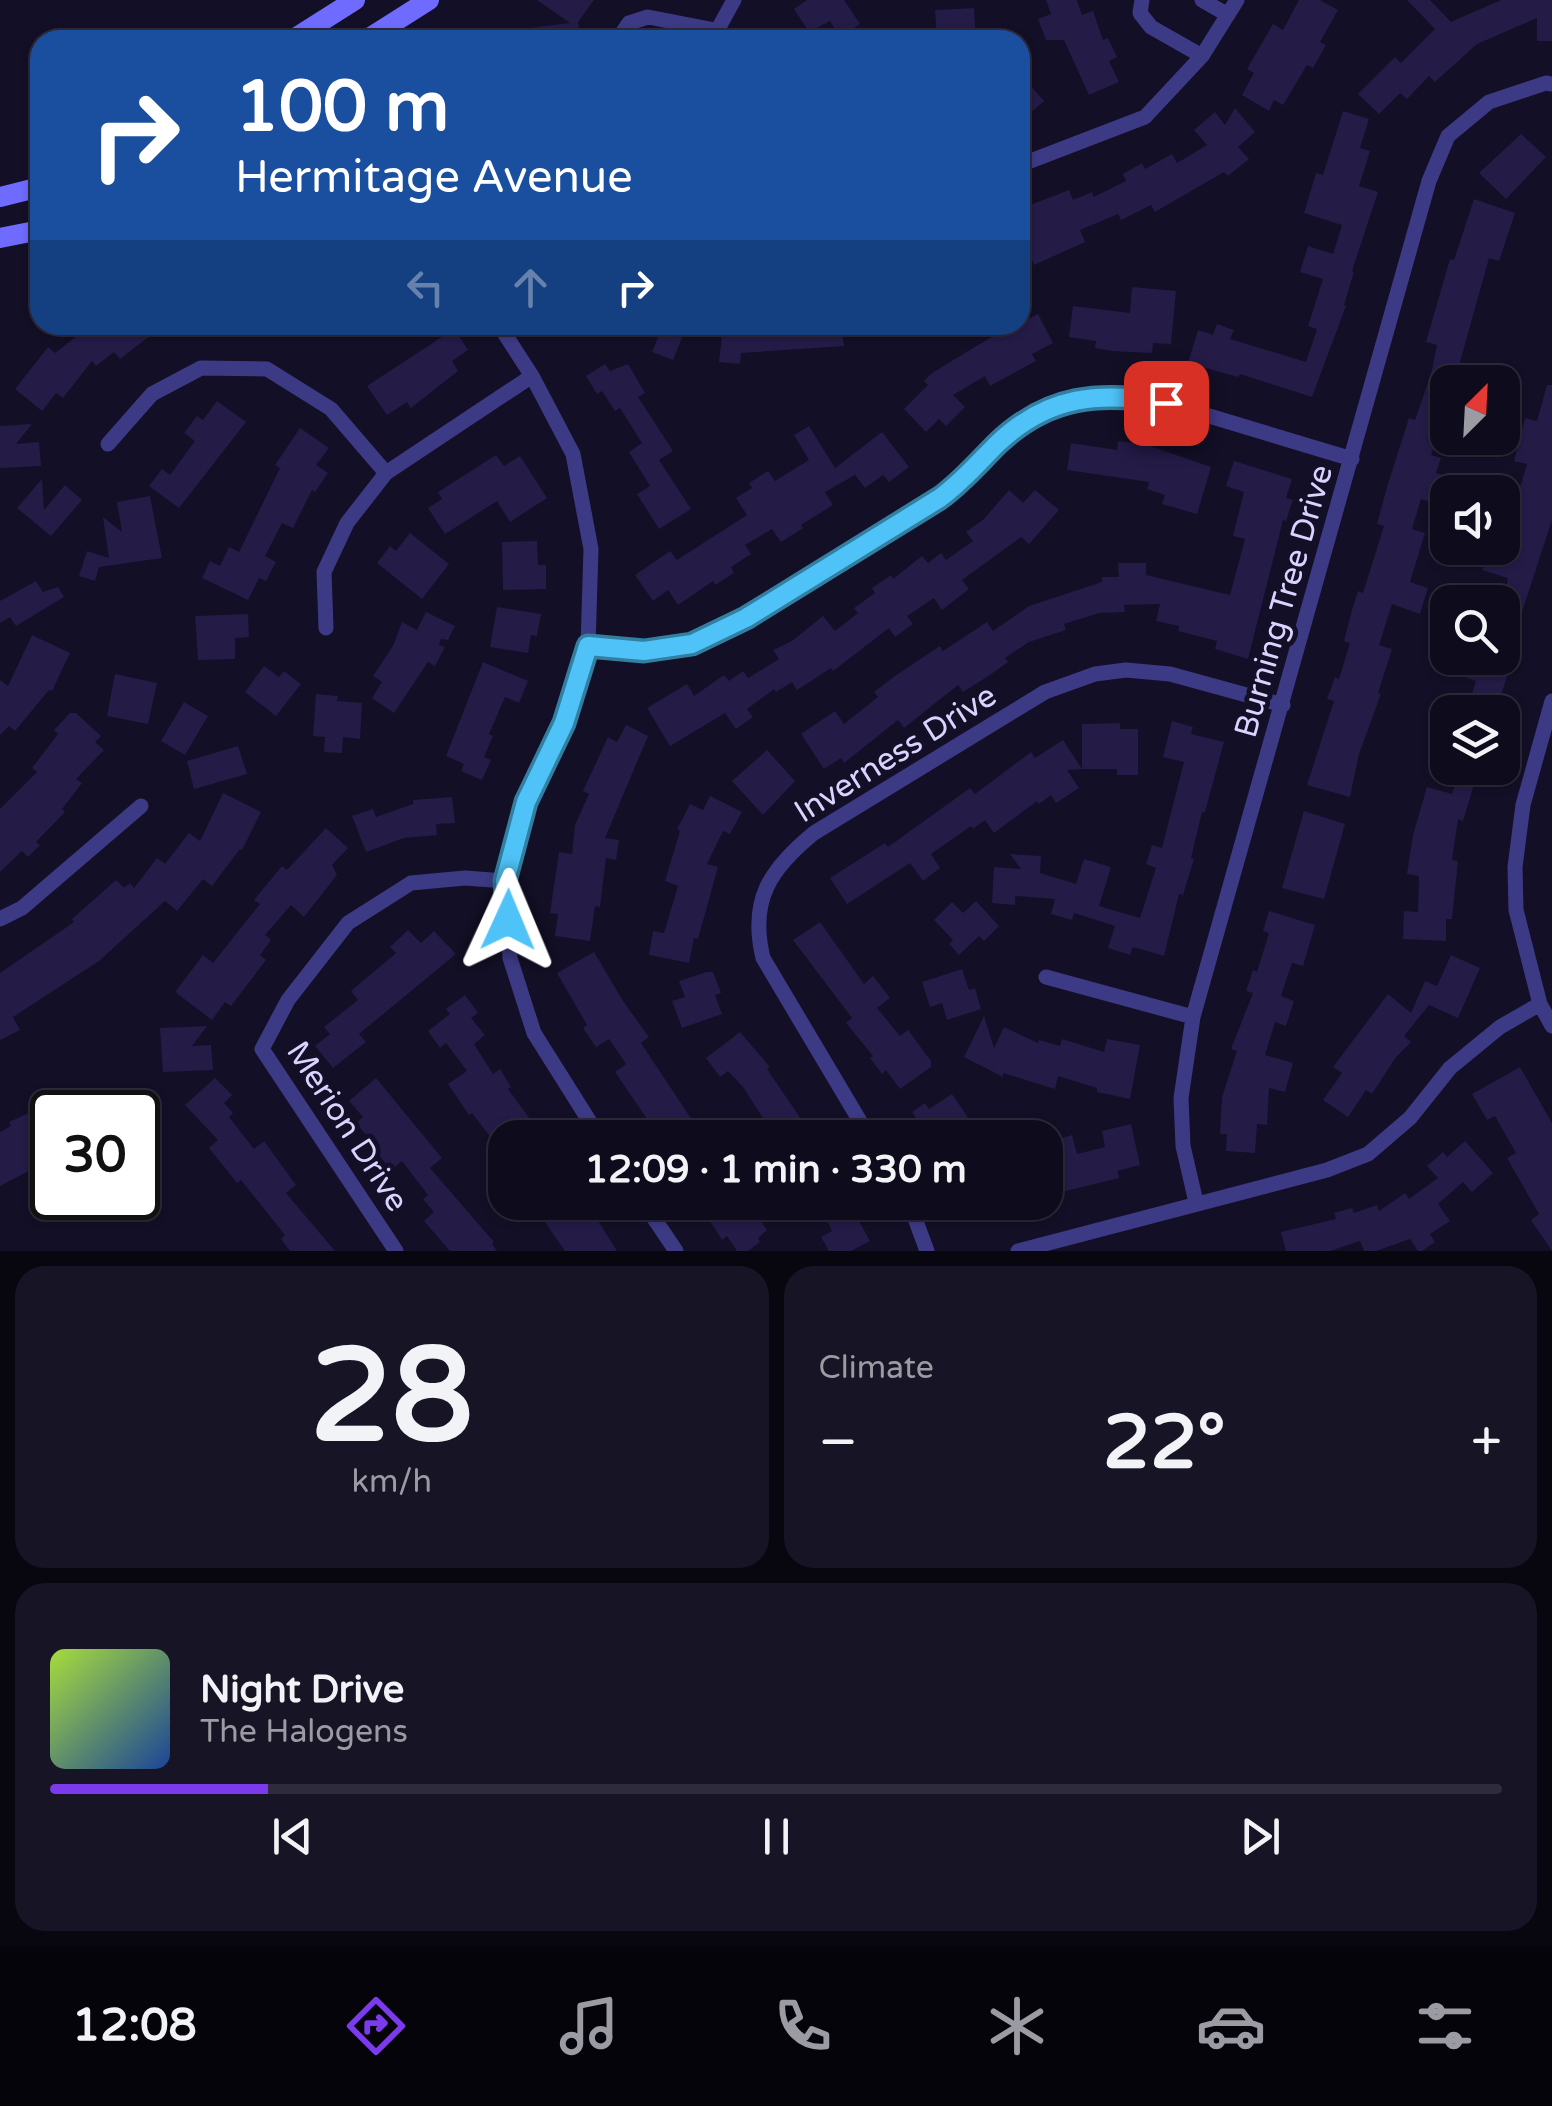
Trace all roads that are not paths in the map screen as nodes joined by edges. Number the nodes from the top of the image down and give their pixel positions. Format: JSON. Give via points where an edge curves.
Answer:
{"nodes":[{"id":1,"x":355,"y":0,"type":"edge"},
{"id":2,"x":428,"y":0,"type":"edge"},
{"id":3,"x":734,"y":0,"type":"edge"},
{"id":4,"x":1142,"y":0,"type":"edge"},
{"id":5,"x":1202,"y":0,"type":"edge"},
{"id":6,"x":1237,"y":0,"type":"edge"},
{"id":7,"x":1228,"y":16,"type":"junction"},
{"id":8,"x":313,"y":30,"type":"edge"},
{"id":9,"x":382,"y":30,"type":"edge"},
{"id":10,"x":626,"y":30,"type":"edge"},
{"id":11,"x":696,"y":30,"type":"edge"},
{"id":12,"x":717,"y":30,"type":"edge"},
{"id":13,"x":1202,"y":56,"type":"junction"},
{"id":14,"x":1552,"y":84,"type":"edge"},
{"id":15,"x":1030,"y":162,"type":"edge"},
{"id":16,"x":30,"y":189,"type":"edge"},
{"id":17,"x":0,"y":198,"type":"edge"},
{"id":18,"x":30,"y":232,"type":"edge"},
{"id":19,"x":0,"y":238,"type":"edge"},
{"id":20,"x":505,"y":335,"type":"edge"},
{"id":21,"x":532,"y":376,"type":"junction"},
{"id":22,"x":108,"y":444,"type":"dead end"},
{"id":23,"x":1352,"y":459,"type":"junction"},
{"id":24,"x":386,"y":473,"type":"junction"},
{"id":25,"x":326,"y":628,"type":"dead end"},
{"id":26,"x":588,"y":646,"type":"junction"},
{"id":27,"x":1552,"y":700,"type":"edge"},
{"id":28,"x":1284,"y":705,"type":"junction"},
{"id":29,"x":141,"y":806,"type":"dead end"},
{"id":30,"x":505,"y":881,"type":"junction"},
{"id":31,"x":0,"y":919,"type":"edge"},
{"id":32,"x":1046,"y":977,"type":"dead end"},
{"id":33,"x":1540,"y":1004,"type":"junction"},
{"id":34,"x":1193,"y":1017,"type":"junction"},
{"id":35,"x":1552,"y":1026,"type":"edge"},
{"id":36,"x":589,"y":1120,"type":"edge"},
{"id":37,"x":859,"y":1120,"type":"edge"},
{"id":38,"x":1196,"y":1202,"type":"junction"},
{"id":39,"x":655,"y":1220,"type":"edge"},
{"id":40,"x":916,"y":1220,"type":"edge"},
{"id":41,"x":396,"y":1251,"type":"edge"},
{"id":42,"x":676,"y":1251,"type":"edge"},
{"id":43,"x":927,"y":1251,"type":"edge"},
{"id":44,"x":1018,"y":1251,"type":"edge"}],
"edges":[{"from":1,"to":8,"type":"main road"},
{"from":2,"to":9,"type":"main road"},
{"from":3,"to":12,"type":"street"},
{"from":4,"to":13,"type":"street","via":[[1140,13],[1152,27]]},
{"from":5,"to":7,"type":"street"},
{"from":6,"to":7,"type":"street"},
{"from":7,"to":13,"type":"street"},
{"from":10,"to":11,"type":"street","via":[[648,17]]},
{"from":13,"to":15,"type":"street","via":[[1144,117]]},
{"from":14,"to":23,"type":"street","name":"Burning Tree Drive","via":[[1490,102],[1448,136],[1429,180]]},
{"from":16,"to":17,"type":"main road"},
{"from":18,"to":19,"type":"main road"},
{"from":20,"to":21,"type":"street"},
{"from":21,"to":24,"type":"street"},
{"from":21,"to":26,"type":"street","via":[[572,454],[592,548]]},
{"from":22,"to":24,"type":"street","via":[[152,394],[201,368],[267,369],[331,409]]},
{"from":23,"to":26,"type":"street","via":[[1166,403],[1121,395],[1058,405],[999,442],[940,498],[746,618],[692,644],[644,651]]},
{"from":23,"to":28,"type":"street","name":"Burning Tree Drive"},
{"from":24,"to":25,"type":"street","via":[[347,523],[324,572]]},
{"from":26,"to":30,"type":"street","via":[[564,723],[526,802]]},
{"from":27,"to":33,"type":"street","via":[[1523,805],[1515,868],[1516,910]]},
{"from":28,"to":34,"type":"street","name":"Burning Tree Drive"},
{"from":28,"to":37,"type":"street","name":"Inverness Drive","via":[[1170,674],[1094,674],[1046,692],[788,854],[759,905],[763,958]]},
{"from":29,"to":31,"type":"street","via":[[22,908]]},
{"from":30,"to":36,"type":"street","via":[[510,958],[534,1033]]},
{"from":30,"to":41,"type":"street","name":"Merion Drive","via":[[411,883],[348,923],[288,1000],[262,1050]]},
{"from":32,"to":34,"type":"street"},
{"from":33,"to":35,"type":"street"},
{"from":33,"to":38,"type":"street","via":[[1450,1068],[1410,1118],[1368,1154]]},
{"from":34,"to":38,"type":"street","name":"Burning Tree Drive","via":[[1180,1098]]},
{"from":38,"to":44,"type":"street"},
{"from":39,"to":42,"type":"street"},
{"from":40,"to":43,"type":"street"}]}
